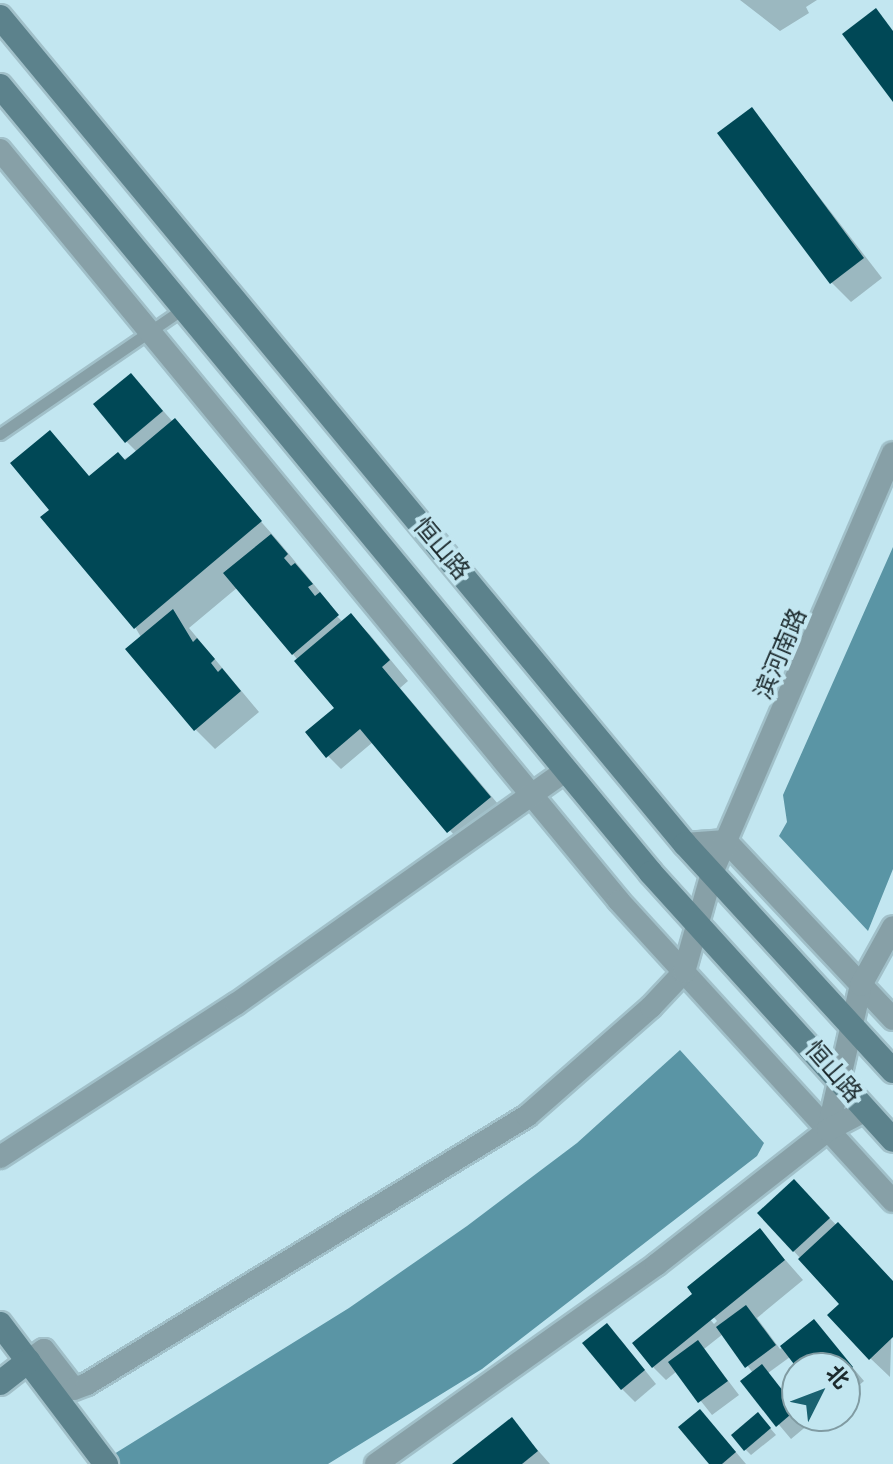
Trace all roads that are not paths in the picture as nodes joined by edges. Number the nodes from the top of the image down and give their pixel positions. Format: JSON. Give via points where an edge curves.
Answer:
{"nodes":[{"id":1,"x":0,"y":17,"type":"edge"},
{"id":2,"x":0,"y":86,"type":"edge"},
{"id":3,"x":0,"y":150,"type":"edge"},
{"id":4,"x":184,"y":308,"type":"junction"},
{"id":5,"x":150,"y":332,"type":"junction"},
{"id":6,"x":0,"y":434,"type":"edge"},
{"id":7,"x":893,"y":453,"type":"edge"},
{"id":8,"x":566,"y":770,"type":"junction"},
{"id":9,"x":533,"y":795,"type":"junction"},
{"id":10,"x":726,"y":841,"type":"junction"},
{"id":11,"x":685,"y":844,"type":"junction"},
{"id":12,"x":712,"y":873,"type":"junction"},
{"id":13,"x":698,"y":924,"type":"junction"},
{"id":14,"x":893,"y":927,"type":"edge"},
{"id":15,"x":684,"y":972,"type":"junction"},
{"id":16,"x":861,"y":985,"type":"junction"},
{"id":17,"x":893,"y":1019,"type":"edge"},
{"id":18,"x":851,"y":1025,"type":"junction"},
{"id":19,"x":893,"y":1071,"type":"edge"},
{"id":20,"x":838,"y":1076,"type":"junction"},
{"id":21,"x":866,"y":1110,"type":"junction"},
{"id":22,"x":828,"y":1130,"type":"junction"},
{"id":23,"x":893,"y":1140,"type":"edge"},
{"id":24,"x":0,"y":1157,"type":"edge"},
{"id":25,"x":893,"y":1201,"type":"edge"},
{"id":26,"x":0,"y":1324,"type":"edge"},
{"id":27,"x":28,"y":1361,"type":"junction"},
{"id":28,"x":0,"y":1383,"type":"edge"},
{"id":29,"x":100,"y":1456,"type":"edge"},
{"id":30,"x":376,"y":1464,"type":"edge"}],
"edges":[{"from":1,"to":11,"type":"main road","name":"恒山路"},
{"from":2,"to":4,"type":"main road","name":"恒山路"},
{"from":3,"to":5,"type":"street"},
{"from":4,"to":5,"type":"lane"},
{"from":4,"to":8,"type":"main road","name":"恒山路"},
{"from":5,"to":6,"type":"lane"},
{"from":5,"to":9,"type":"street"},
{"from":7,"to":10,"type":"street","name":"滨河南路"},
{"from":8,"to":9,"type":"street"},
{"from":8,"to":13,"type":"main road","name":"恒山路"},
{"from":9,"to":15,"type":"street"},
{"from":9,"to":24,"type":"street","via":[[236,1004]]},
{"from":10,"to":11,"type":"street"},
{"from":10,"to":12,"type":"street","name":"滨河南路"},
{"from":10,"to":16,"type":"street"},
{"from":11,"to":12,"type":"main road","name":"恒山路"},
{"from":12,"to":13,"type":"street","name":"滨河南路"},
{"from":12,"to":18,"type":"main road","name":"恒山路"},
{"from":13,"to":15,"type":"street","name":"滨河南路"},
{"from":13,"to":20,"type":"main road","name":"恒山路"},
{"from":14,"to":16,"type":"street"},
{"from":15,"to":22,"type":"street"},
{"from":15,"to":27,"type":"street","via":[[527,1116],[87,1384],[74,1389],[44,1350]]},
{"from":16,"to":17,"type":"street"},
{"from":16,"to":18,"type":"street"},
{"from":18,"to":19,"type":"main road","name":"恒山路"},
{"from":18,"to":20,"type":"street"},
{"from":20,"to":21,"type":"main road","name":"恒山路"},
{"from":20,"to":22,"type":"street"},
{"from":21,"to":22,"type":"street"},
{"from":21,"to":23,"type":"main road","name":"恒山路"},
{"from":22,"to":25,"type":"street"},
{"from":22,"to":30,"type":"street","via":[[656,1265]]},
{"from":26,"to":27,"type":"main road"},
{"from":27,"to":28,"type":"main road"},
{"from":27,"to":29,"type":"main road"}]}
